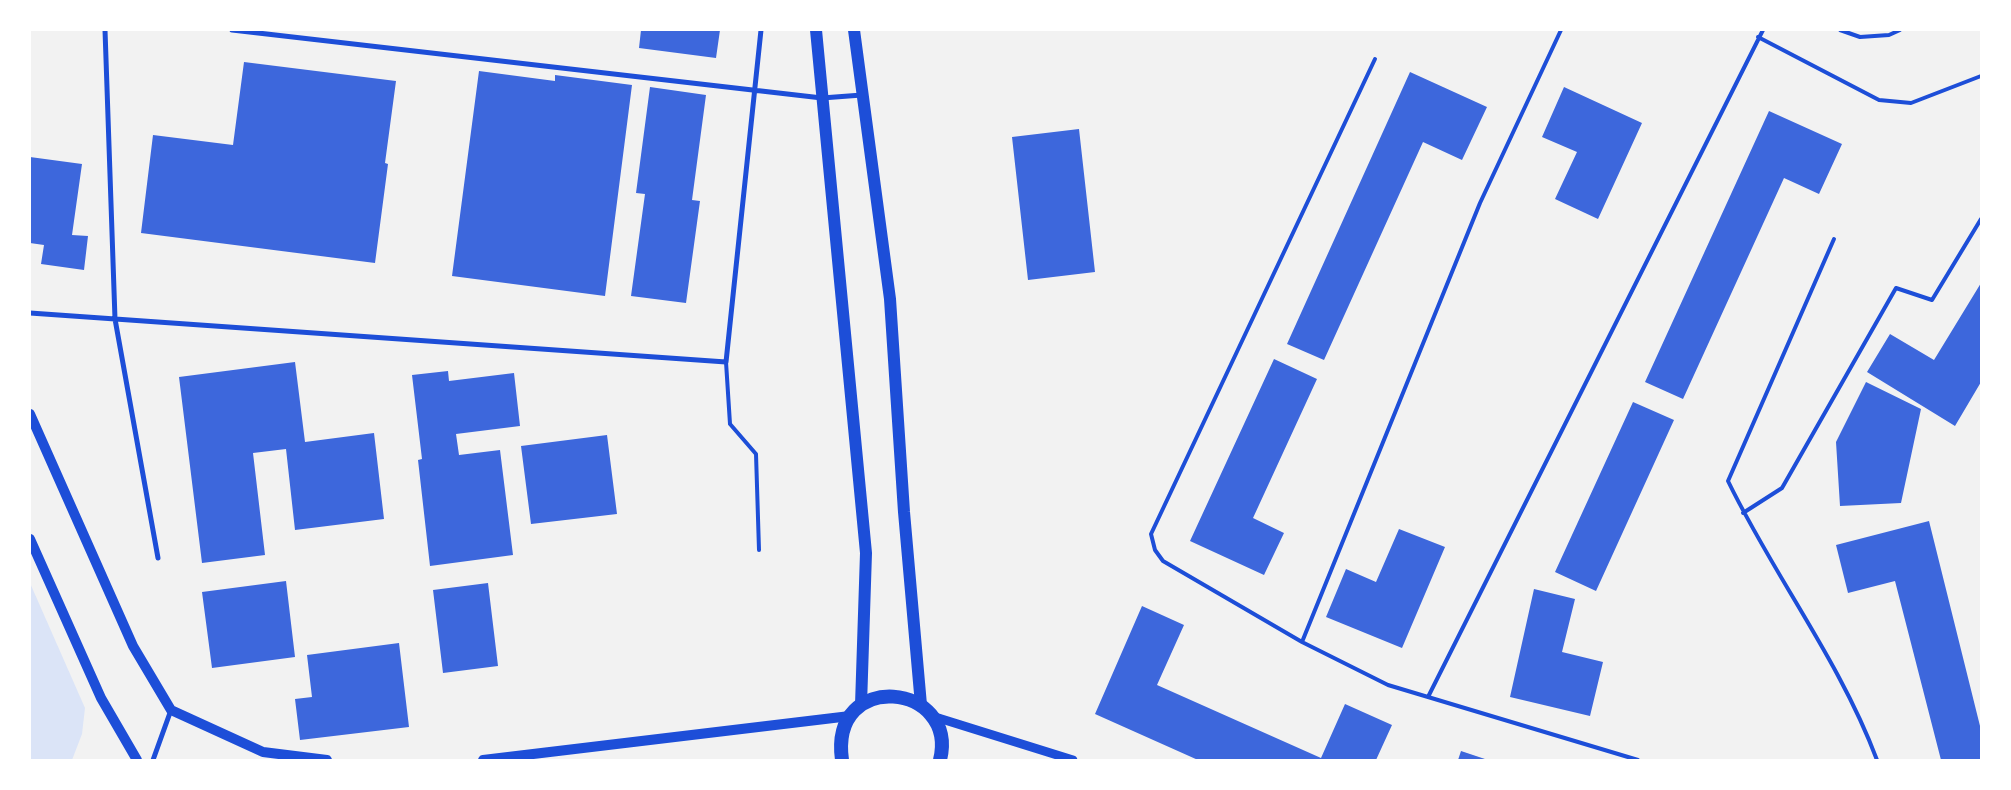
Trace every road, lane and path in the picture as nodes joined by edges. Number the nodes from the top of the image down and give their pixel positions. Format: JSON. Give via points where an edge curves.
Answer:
{"nodes":[{"id":1,"x":105,"y":30,"type":"edge"},
{"id":2,"x":232,"y":30,"type":"edge"},
{"id":3,"x":761,"y":30,"type":"edge"},
{"id":4,"x":816,"y":30,"type":"edge"},
{"id":5,"x":854,"y":30,"type":"edge"},
{"id":6,"x":1561,"y":30,"type":"edge"},
{"id":7,"x":1763,"y":30,"type":"edge"},
{"id":8,"x":1840,"y":30,"type":"edge"},
{"id":9,"x":1900,"y":30,"type":"edge"},
{"id":10,"x":1758,"y":37,"type":"junction"},
{"id":11,"x":1375,"y":59,"type":"dead end"},
{"id":12,"x":1981,"y":76,"type":"edge"},
{"id":13,"x":754,"y":90,"type":"junction"},
{"id":14,"x":862,"y":95,"type":"junction"},
{"id":15,"x":822,"y":98,"type":"junction"},
{"id":16,"x":1981,"y":219,"type":"edge"},
{"id":17,"x":1834,"y":239,"type":"dead end"},
{"id":18,"x":30,"y":313,"type":"edge"},
{"id":19,"x":114,"y":319,"type":"junction"},
{"id":20,"x":726,"y":362,"type":"junction"},
{"id":21,"x":30,"y":414,"type":"edge"},
{"id":22,"x":1743,"y":513,"type":"junction"},
{"id":23,"x":30,"y":539,"type":"edge"},
{"id":24,"x":759,"y":550,"type":"dead end"},
{"id":25,"x":158,"y":558,"type":"dead end"},
{"id":26,"x":1302,"y":642,"type":"junction"},
{"id":27,"x":1428,"y":697,"type":"junction"},
{"id":28,"x":861,"y":705,"type":"junction"},
{"id":29,"x":921,"y":705,"type":"junction"},
{"id":30,"x":171,"y":710,"type":"junction"},
{"id":31,"x":850,"y":716,"type":"junction"},
{"id":32,"x":932,"y":716,"type":"junction"},
{"id":33,"x":137,"y":760,"type":"edge"},
{"id":34,"x":153,"y":760,"type":"edge"},
{"id":35,"x":327,"y":760,"type":"edge"},
{"id":36,"x":483,"y":760,"type":"edge"},
{"id":37,"x":842,"y":760,"type":"edge"},
{"id":38,"x":940,"y":760,"type":"edge"},
{"id":39,"x":1073,"y":760,"type":"edge"},
{"id":40,"x":1638,"y":760,"type":"edge"},
{"id":41,"x":1877,"y":760,"type":"edge"}],
"edges":[{"from":1,"to":19,"type":"street"},
{"from":2,"to":13,"type":"street"},
{"from":3,"to":13,"type":"street"},
{"from":4,"to":15,"type":"main road"},
{"from":5,"to":14,"type":"main road"},
{"from":6,"to":26,"type":"lane","via":[[1480,203]]},
{"from":7,"to":10,"type":"lane"},
{"from":8,"to":9,"type":"lane","via":[[1860,37],[1889,35]]},
{"from":10,"to":12,"type":"lane","via":[[1879,100],[1911,103]]},
{"from":10,"to":27,"type":"lane"},
{"from":11,"to":26,"type":"lane","via":[[1151,534],[1155,550],[1163,561]]},
{"from":13,"to":15,"type":"street"},
{"from":13,"to":20,"type":"street"},
{"from":14,"to":15,"type":"street"},
{"from":14,"to":29,"type":"main road","via":[[890,299],[903,503]]},
{"from":15,"to":28,"type":"main road","via":[[866,553]]},
{"from":16,"to":22,"type":"lane","via":[[1932,300],[1896,288],[1782,488]]},
{"from":17,"to":22,"type":"lane","via":[[1728,481]]},
{"from":18,"to":19,"type":"street"},
{"from":19,"to":20,"type":"street"},
{"from":19,"to":25,"type":"street"},
{"from":20,"to":24,"type":"lane","via":[[730,424],[756,454]]},
{"from":21,"to":30,"type":"main road","via":[[133,646]]},
{"from":22,"to":41,"type":"lane","via":[[1846,691]]},
{"from":23,"to":33,"type":"main road","via":[[101,698]]},
{"from":26,"to":27,"type":"lane","via":[[1388,685]]},
{"from":27,"to":40,"type":"lane"},
{"from":28,"to":29,"type":"highway","via":[[891,695]]},
{"from":28,"to":31,"type":"highway"},
{"from":29,"to":32,"type":"highway"},
{"from":30,"to":34,"type":"street"},
{"from":30,"to":35,"type":"main road","via":[[263,752]]},
{"from":31,"to":36,"type":"main road"},
{"from":31,"to":37,"type":"highway","via":[[841,738]]},
{"from":32,"to":38,"type":"highway","via":[[942,746]]},
{"from":32,"to":39,"type":"street"}]}
